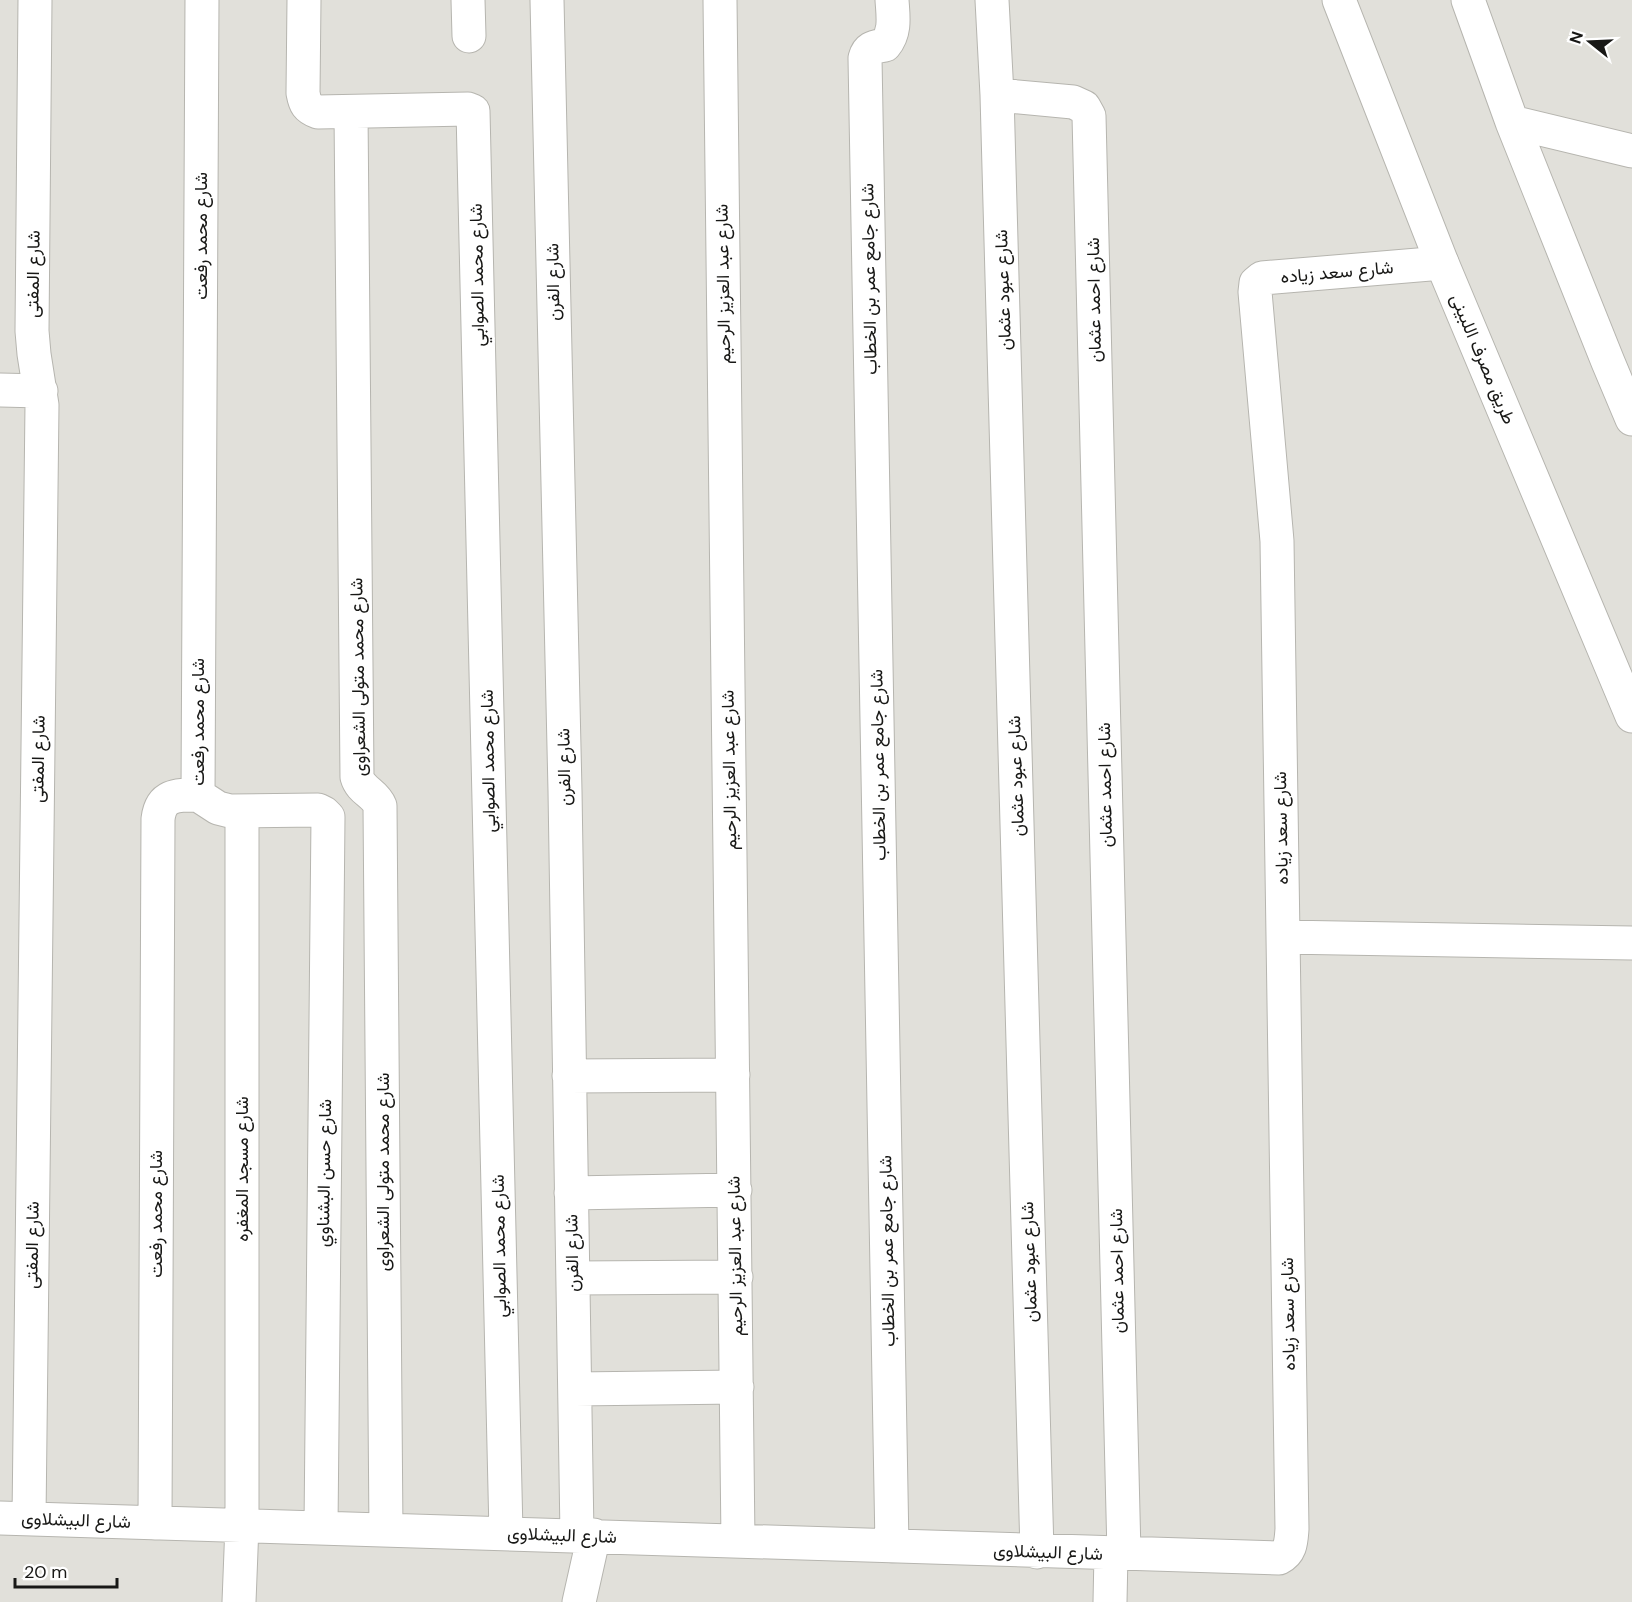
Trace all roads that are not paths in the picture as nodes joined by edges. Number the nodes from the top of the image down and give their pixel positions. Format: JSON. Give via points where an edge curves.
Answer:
{"nodes":[{"id":1,"x":35,"y":0,"type":"edge"},
{"id":2,"x":202,"y":0,"type":"edge"},
{"id":3,"x":304,"y":0,"type":"edge"},
{"id":4,"x":468,"y":0,"type":"edge"},
{"id":5,"x":547,"y":0,"type":"edge"},
{"id":6,"x":720,"y":0,"type":"edge"},
{"id":7,"x":892,"y":0,"type":"edge"},
{"id":8,"x":992,"y":0,"type":"edge"},
{"id":9,"x":1339,"y":0,"type":"edge"},
{"id":10,"x":1468,"y":0,"type":"edge"},
{"id":11,"x":469,"y":36,"type":"dead end"},
{"id":12,"x":997,"y":95,"type":"junction"},
{"id":13,"x":351,"y":112,"type":"junction"},
{"id":14,"x":1512,"y":122,"type":"junction"},
{"id":15,"x":1632,"y":151,"type":"edge"},
{"id":16,"x":1442,"y":263,"type":"junction"},
{"id":17,"x":1620,"y":364,"type":"edge"},
{"id":18,"x":0,"y":390,"type":"edge"},
{"id":19,"x":40,"y":391,"type":"junction"},
{"id":20,"x":1632,"y":419,"type":"edge"},
{"id":21,"x":1632,"y":716,"type":"edge"},
{"id":22,"x":198,"y":795,"type":"junction"},
{"id":23,"x":242,"y":812,"type":"junction"},
{"id":24,"x":1283,"y":937,"type":"junction"},
{"id":25,"x":1632,"y":943,"type":"edge"},
{"id":26,"x":733,"y":1075,"type":"junction"},
{"id":27,"x":569,"y":1076,"type":"junction"},
{"id":28,"x":735,"y":1190,"type":"junction"},
{"id":29,"x":571,"y":1193,"type":"junction"},
{"id":30,"x":735,"y":1276,"type":"junction"},
{"id":31,"x":573,"y":1278,"type":"junction"},
{"id":32,"x":737,"y":1387,"type":"junction"},
{"id":33,"x":575,"y":1389,"type":"junction"},
{"id":34,"x":15,"y":1518,"type":"edge"},
{"id":35,"x":155,"y":1523,"type":"junction"},
{"id":36,"x":242,"y":1525,"type":"junction"},
{"id":37,"x":321,"y":1528,"type":"junction"},
{"id":38,"x":386,"y":1530,"type":"junction"},
{"id":39,"x":506,"y":1533,"type":"junction"},
{"id":40,"x":585,"y":1535,"type":"junction"},
{"id":41,"x":738,"y":1541,"type":"junction"},
{"id":42,"x":892,"y":1546,"type":"junction"},
{"id":43,"x":1037,"y":1552,"type":"junction"},
{"id":44,"x":1118,"y":1554,"type":"junction"},
{"id":45,"x":1279,"y":1558,"type":"joint"},
{"id":46,"x":239,"y":1602,"type":"edge"},
{"id":47,"x":579,"y":1602,"type":"edge"},
{"id":48,"x":1110,"y":1602,"type":"edge"}],
"edges":[{"from":1,"to":19,"type":"street","name":"شارع المفتى","via":[[32,331]]},
{"from":2,"to":22,"type":"street","name":"شارع محمد رفعت"},
{"from":3,"to":13,"type":"street","via":[[305,103],[318,112]]},
{"from":4,"to":11,"type":"street"},
{"from":5,"to":27,"type":"street","name":"شارع الفرن"},
{"from":6,"to":26,"type":"street","name":"شارع عبد العزيز الرحيم"},
{"from":7,"to":42,"type":"street","name":"شارع جامع عمر بن الخطاب","via":[[891,38],[885,45],[872,47],[866,58]]},
{"from":8,"to":12,"type":"street","name":"شارع عبود عثمان"},
{"from":9,"to":16,"type":"street","name":"طريق مصرف اللبينى"},
{"from":10,"to":14,"type":"street"},
{"from":12,"to":43,"type":"street","name":"شارع عبود عثمان"},
{"from":12,"to":44,"type":"street","name":"شارع احمد عثمان","via":[[1073,102],[1084,107],[1089,116]]},
{"from":13,"to":38,"type":"street","name":"شارع محمد متولى الشعراوى","via":[[357,777],[380,806]]},
{"from":13,"to":39,"type":"street","name":"شارع محمد الصوابي","via":[[468,109],[474,116]]},
{"from":14,"to":15,"type":"street"},
{"from":14,"to":17,"type":"street"},
{"from":16,"to":21,"type":"street","name":"طريق مصرف اللبينى"},
{"from":16,"to":24,"type":"street","name":"شارع سعد زياده","via":[[1262,278],[1256,283],[1277,541]]},
{"from":17,"to":20,"type":"street"},
{"from":18,"to":19,"type":"street"},
{"from":19,"to":34,"type":"street","name":"شارع المفتى"},
{"from":22,"to":23,"type":"street","via":[[218,808]]},
{"from":22,"to":35,"type":"street","name":"شارع محمد رفعت","via":[[171,797],[159,810],[158,819]]},
{"from":23,"to":36,"type":"street","name":"شارع مسجد المغفره"},
{"from":23,"to":37,"type":"street","name":"شارع حسن البشناوي","via":[[318,810],[328,818]]},
{"from":24,"to":25,"type":"street"},
{"from":24,"to":45,"type":"street","name":"شارع سعد زياده","via":[[1292,1529],[1291,1545]]},
{"from":26,"to":27,"type":"street"},
{"from":26,"to":28,"type":"street","name":"شارع عبد العزيز الرحيم"},
{"from":27,"to":29,"type":"street","name":"شارع الفرن"},
{"from":28,"to":29,"type":"street"},
{"from":28,"to":30,"type":"street","name":"شارع عبد العزيز الرحيم"},
{"from":29,"to":31,"type":"street","name":"شارع الفرن"},
{"from":30,"to":31,"type":"street"},
{"from":30,"to":32,"type":"street","name":"شارع عبد العزيز الرحيم"},
{"from":31,"to":33,"type":"street","name":"شارع الفرن"},
{"from":32,"to":33,"type":"street"},
{"from":32,"to":41,"type":"street","name":"شارع عبد العزيز الرحيم"},
{"from":33,"to":40,"type":"street","name":"شارع الفرن"},
{"from":34,"to":35,"type":"street","name":"شارع البيشلاوى"},
{"from":35,"to":36,"type":"street","name":"شارع البيشلاوى"},
{"from":36,"to":37,"type":"street","name":"شارع البيشلاوى"},
{"from":36,"to":46,"type":"street","name":"شارع مسجد المغفره"},
{"from":37,"to":38,"type":"street","name":"شارع البيشلاوى"},
{"from":38,"to":39,"type":"street","name":"شارع البيشلاوى"},
{"from":39,"to":40,"type":"street","name":"شارع البيشلاوى"},
{"from":40,"to":41,"type":"street","name":"شارع البيشلاوى"},
{"from":40,"to":47,"type":"street","name":"شارع الفرن"},
{"from":41,"to":42,"type":"street","name":"شارع البيشلاوى"},
{"from":42,"to":43,"type":"street","name":"شارع البيشلاوى"},
{"from":43,"to":44,"type":"street","name":"شارع البيشلاوى"},
{"from":44,"to":45,"type":"street","name":"شارع البيشلاوى"},
{"from":44,"to":48,"type":"street","name":"شارع احمد عثمان"}]}
